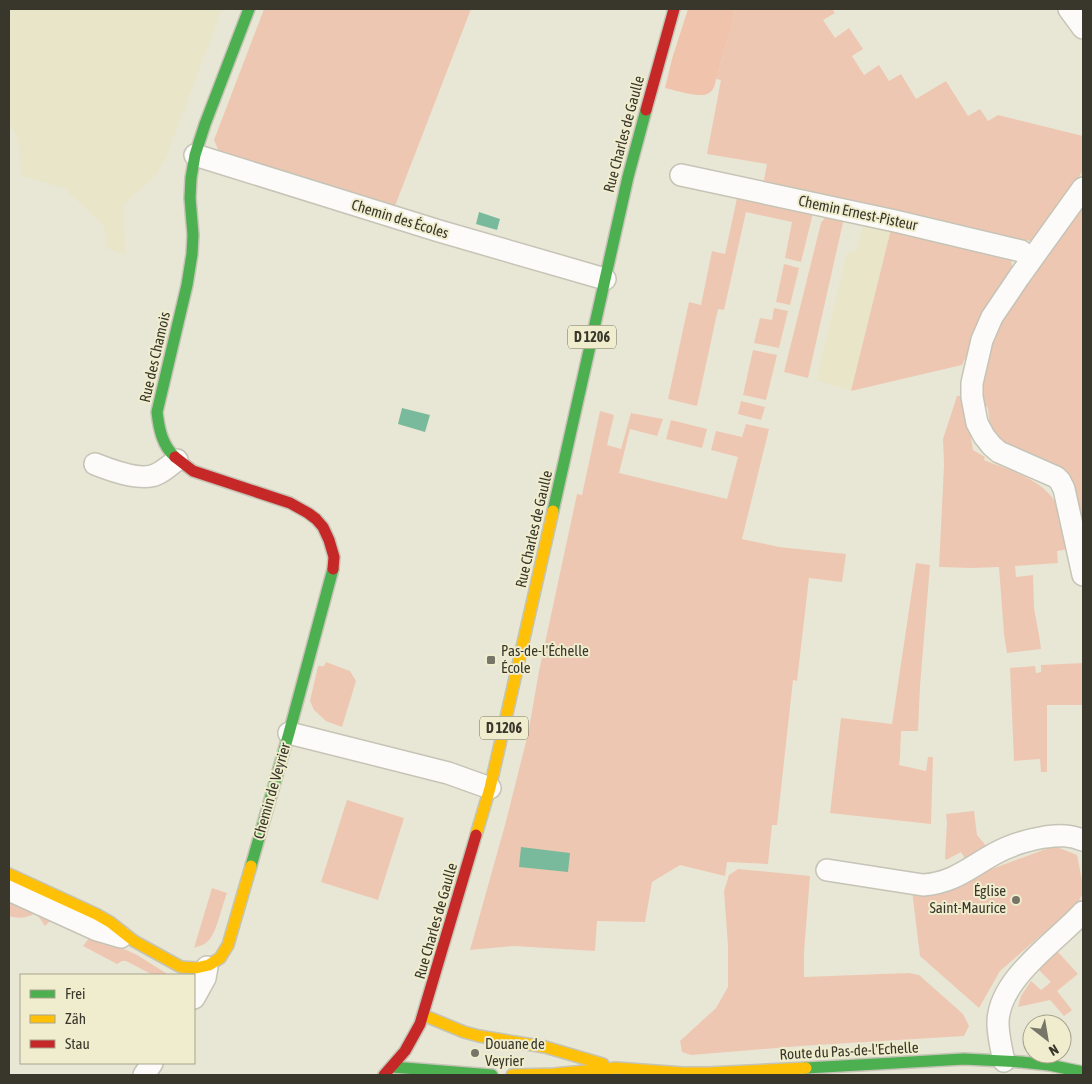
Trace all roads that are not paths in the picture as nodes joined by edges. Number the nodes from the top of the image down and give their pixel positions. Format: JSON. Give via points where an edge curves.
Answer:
{"nodes":[{"id":1,"x":249,"y":9,"type":"edge"},
{"id":2,"x":674,"y":9,"type":"edge"},
{"id":3,"x":1069,"y":9,"type":"edge"},
{"id":4,"x":1083,"y":28,"type":"edge"},
{"id":5,"x":195,"y":155,"type":"junction"},
{"id":6,"x":681,"y":175,"type":"dead end"},
{"id":7,"x":1083,"y":188,"type":"edge"},
{"id":8,"x":1032,"y":258,"type":"junction"},
{"id":9,"x":605,"y":279,"type":"junction"},
{"id":10,"x":177,"y":460,"type":"junction"},
{"id":11,"x":95,"y":464,"type":"dead end"},
{"id":12,"x":1083,"y":572,"type":"edge"},
{"id":13,"x":289,"y":732,"type":"junction"},
{"id":14,"x":490,"y":788,"type":"junction"},
{"id":15,"x":1083,"y":840,"type":"edge"},
{"id":16,"x":827,"y":870,"type":"dead end"},
{"id":17,"x":9,"y":874,"type":"edge"},
{"id":18,"x":9,"y":890,"type":"edge"},
{"id":19,"x":1083,"y":912,"type":"edge"},
{"id":20,"x":134,"y":941,"type":"junction"},
{"id":21,"x":207,"y":967,"type":"junction"},
{"id":22,"x":195,"y":996,"type":"edge"},
{"id":23,"x":423,"y":1015,"type":"junction"},
{"id":24,"x":1004,"y":1061,"type":"junction"},
{"id":25,"x":151,"y":1064,"type":"edge"},
{"id":26,"x":616,"y":1068,"type":"junction"},
{"id":27,"x":388,"y":1071,"type":"edge"},
{"id":28,"x":1083,"y":1072,"type":"edge"},
{"id":29,"x":144,"y":1075,"type":"edge"},
{"id":30,"x":492,"y":1075,"type":"edge"},
{"id":31,"x":512,"y":1075,"type":"edge"}],
"edges":[{"from":1,"to":5,"type":"main road","name":"Rue des Chamois"},
{"from":2,"to":9,"type":"main road","name":"Rue Charles de Gaulle","number":"D 1206","via":[[628,177]]},
{"from":3,"to":4,"type":"street"},
{"from":5,"to":9,"type":"street","name":"Chemin des Écoles"},
{"from":5,"to":10,"type":"main road","name":"Rue des Chamois","via":[[190,198],[192,254],[157,412],[164,443]]},
{"from":6,"to":8,"type":"street","name":"Chemin Ernest-Pisteur","via":[[895,221],[1021,251]]},
{"from":7,"to":8,"type":"street"},
{"from":8,"to":12,"type":"street","via":[[992,317],[982,340],[972,397],[977,423],[992,446],[1060,481]]},
{"from":9,"to":14,"type":"main road","name":"Rue Charles de Gaulle","number":"D 1206"},
{"from":10,"to":11,"type":"street","via":[[151,477]]},
{"from":10,"to":13,"type":"main road","name":"Rue des Chamois","via":[[193,471],[304,509],[320,522],[330,541],[334,563]]},
{"from":13,"to":14,"type":"street","name":"Chemin de Veyrier","via":[[448,773]]},
{"from":13,"to":21,"type":"main road","name":"Chemin de Veyrier","via":[[228,944],[218,960]]},
{"from":14,"to":23,"type":"main road","name":"Rue Charles de Gaulle","number":"D 1206"},
{"from":15,"to":16,"type":"street","via":[[1060,835],[1015,844],[958,876],[933,884]]},
{"from":17,"to":20,"type":"main road","via":[[96,914]]},
{"from":18,"to":20,"type":"street","via":[[97,930]]},
{"from":19,"to":24,"type":"street","via":[[1014,980],[1001,1003],[998,1022]]},
{"from":20,"to":21,"type":"main road","via":[[181,967]]},
{"from":21,"to":22,"type":"street"},
{"from":23,"to":26,"type":"main road","name":"Route du Pas-de-l'Echelle","via":[[464,1032],[546,1047]]},
{"from":23,"to":27,"type":"main road","name":"Rue Charles de Gaulle","number":"D 1206","via":[[406,1050]]},
{"from":24,"to":26,"type":"main road","name":"Route du Pas-de-l'Echelle","via":[[964,1059],[683,1073]]},
{"from":24,"to":28,"type":"main road","name":"Route du Pas-de-l'Echelle"},
{"from":25,"to":29,"type":"street"},
{"from":26,"to":31,"type":"main road","name":"Route du Pas-de-l'Echelle"},
{"from":27,"to":30,"type":"main road"}]}
